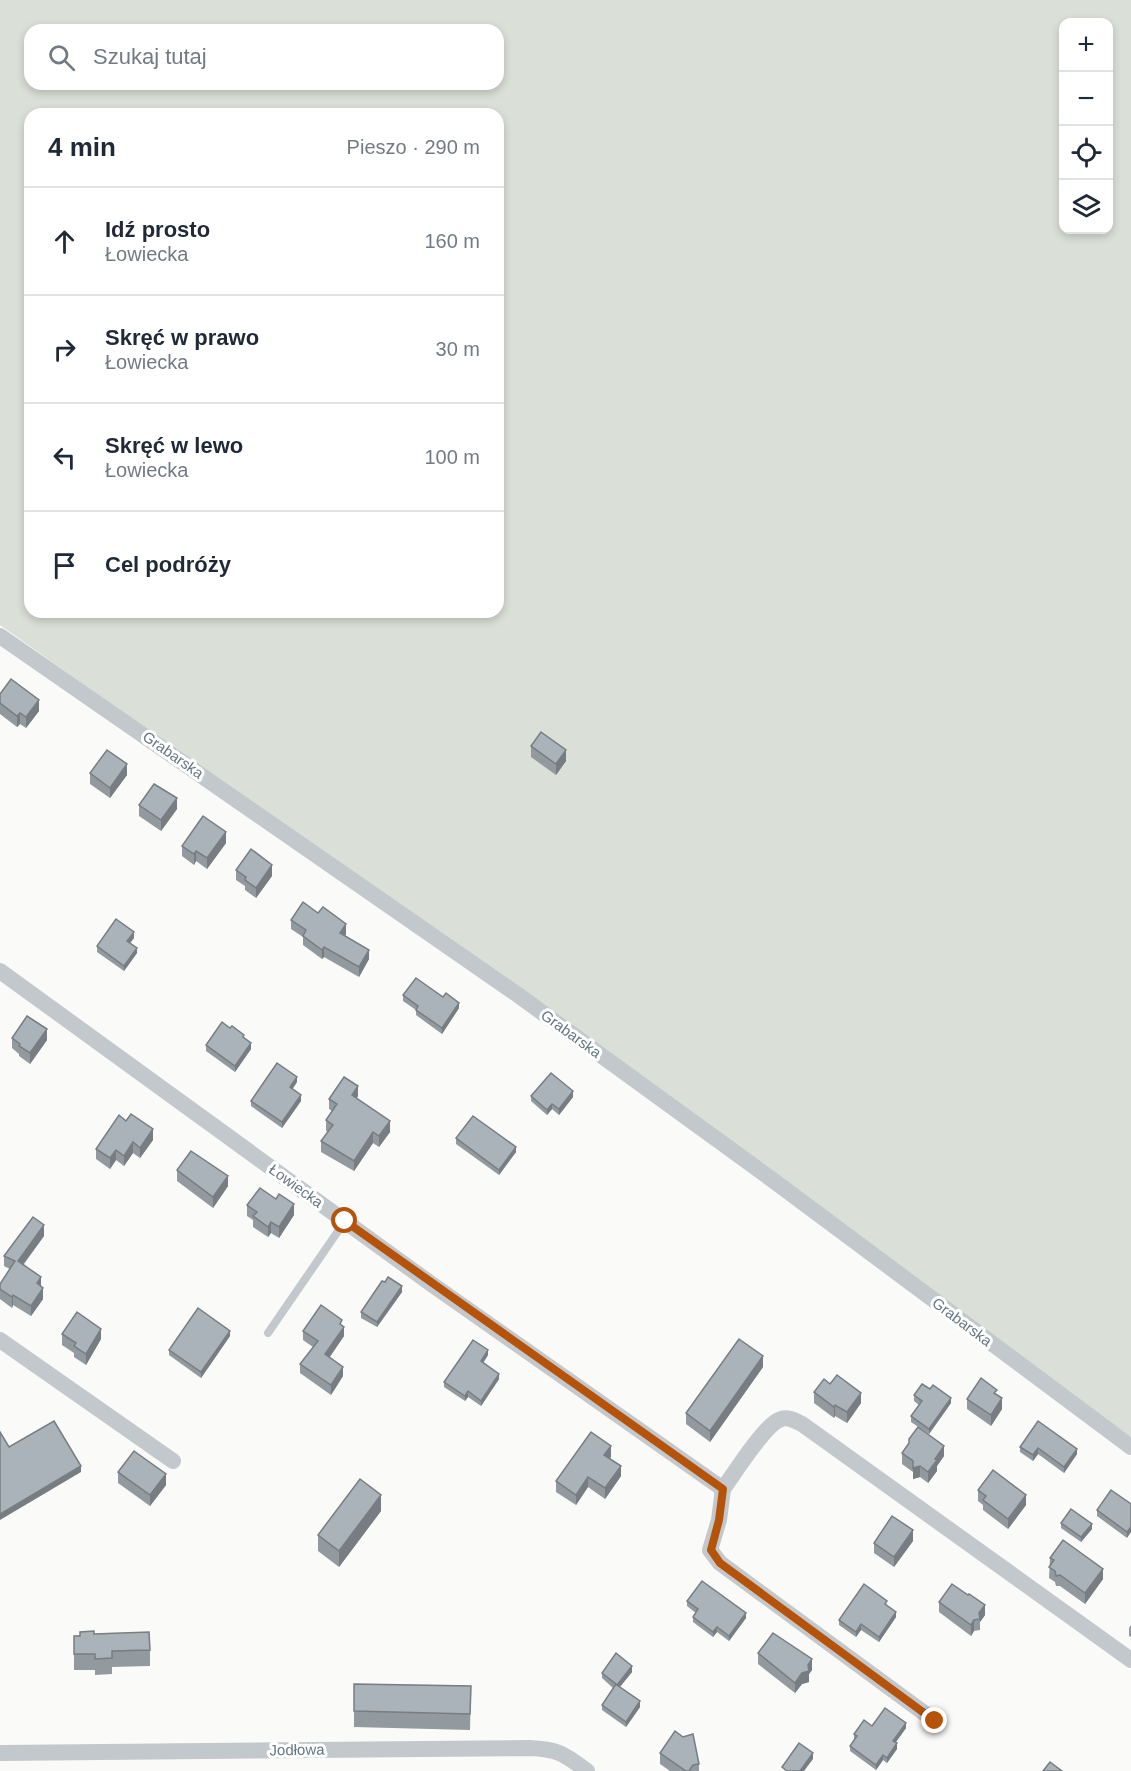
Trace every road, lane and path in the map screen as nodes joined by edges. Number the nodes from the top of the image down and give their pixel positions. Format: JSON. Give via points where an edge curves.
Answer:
{"nodes":[{"id":1,"x":0,"y":636,"type":"edge"},
{"id":2,"x":0,"y":971,"type":"edge"},
{"id":3,"x":345,"y":1221,"type":"junction"},
{"id":4,"x":268,"y":1333,"type":"dead end"},
{"id":5,"x":0,"y":1340,"type":"edge"},
{"id":6,"x":1131,"y":1447,"type":"edge"},
{"id":7,"x":173,"y":1461,"type":"dead end"},
{"id":8,"x":723,"y":1489,"type":"junction"},
{"id":9,"x":1131,"y":1660,"type":"edge"},
{"id":10,"x":935,"y":1721,"type":"dead end"},
{"id":11,"x":0,"y":1753,"type":"edge"},
{"id":12,"x":587,"y":1771,"type":"edge"}],
"edges":[{"from":1,"to":6,"type":"street","name":"Grabarska","via":[[518,995]]},
{"from":2,"to":3,"type":"street","name":"Łowiecka"},
{"from":3,"to":4,"type":"lane"},
{"from":3,"to":8,"type":"street","name":"Łowiecka"},
{"from":5,"to":7,"type":"street"},
{"from":8,"to":9,"type":"street","via":[[769,1427],[780,1419],[790,1418]]},
{"from":8,"to":10,"type":"street","via":[[711,1550],[720,1563]]},
{"from":11,"to":12,"type":"street","name":"Jodłowa","via":[[529,1748],[564,1754]]}]}
